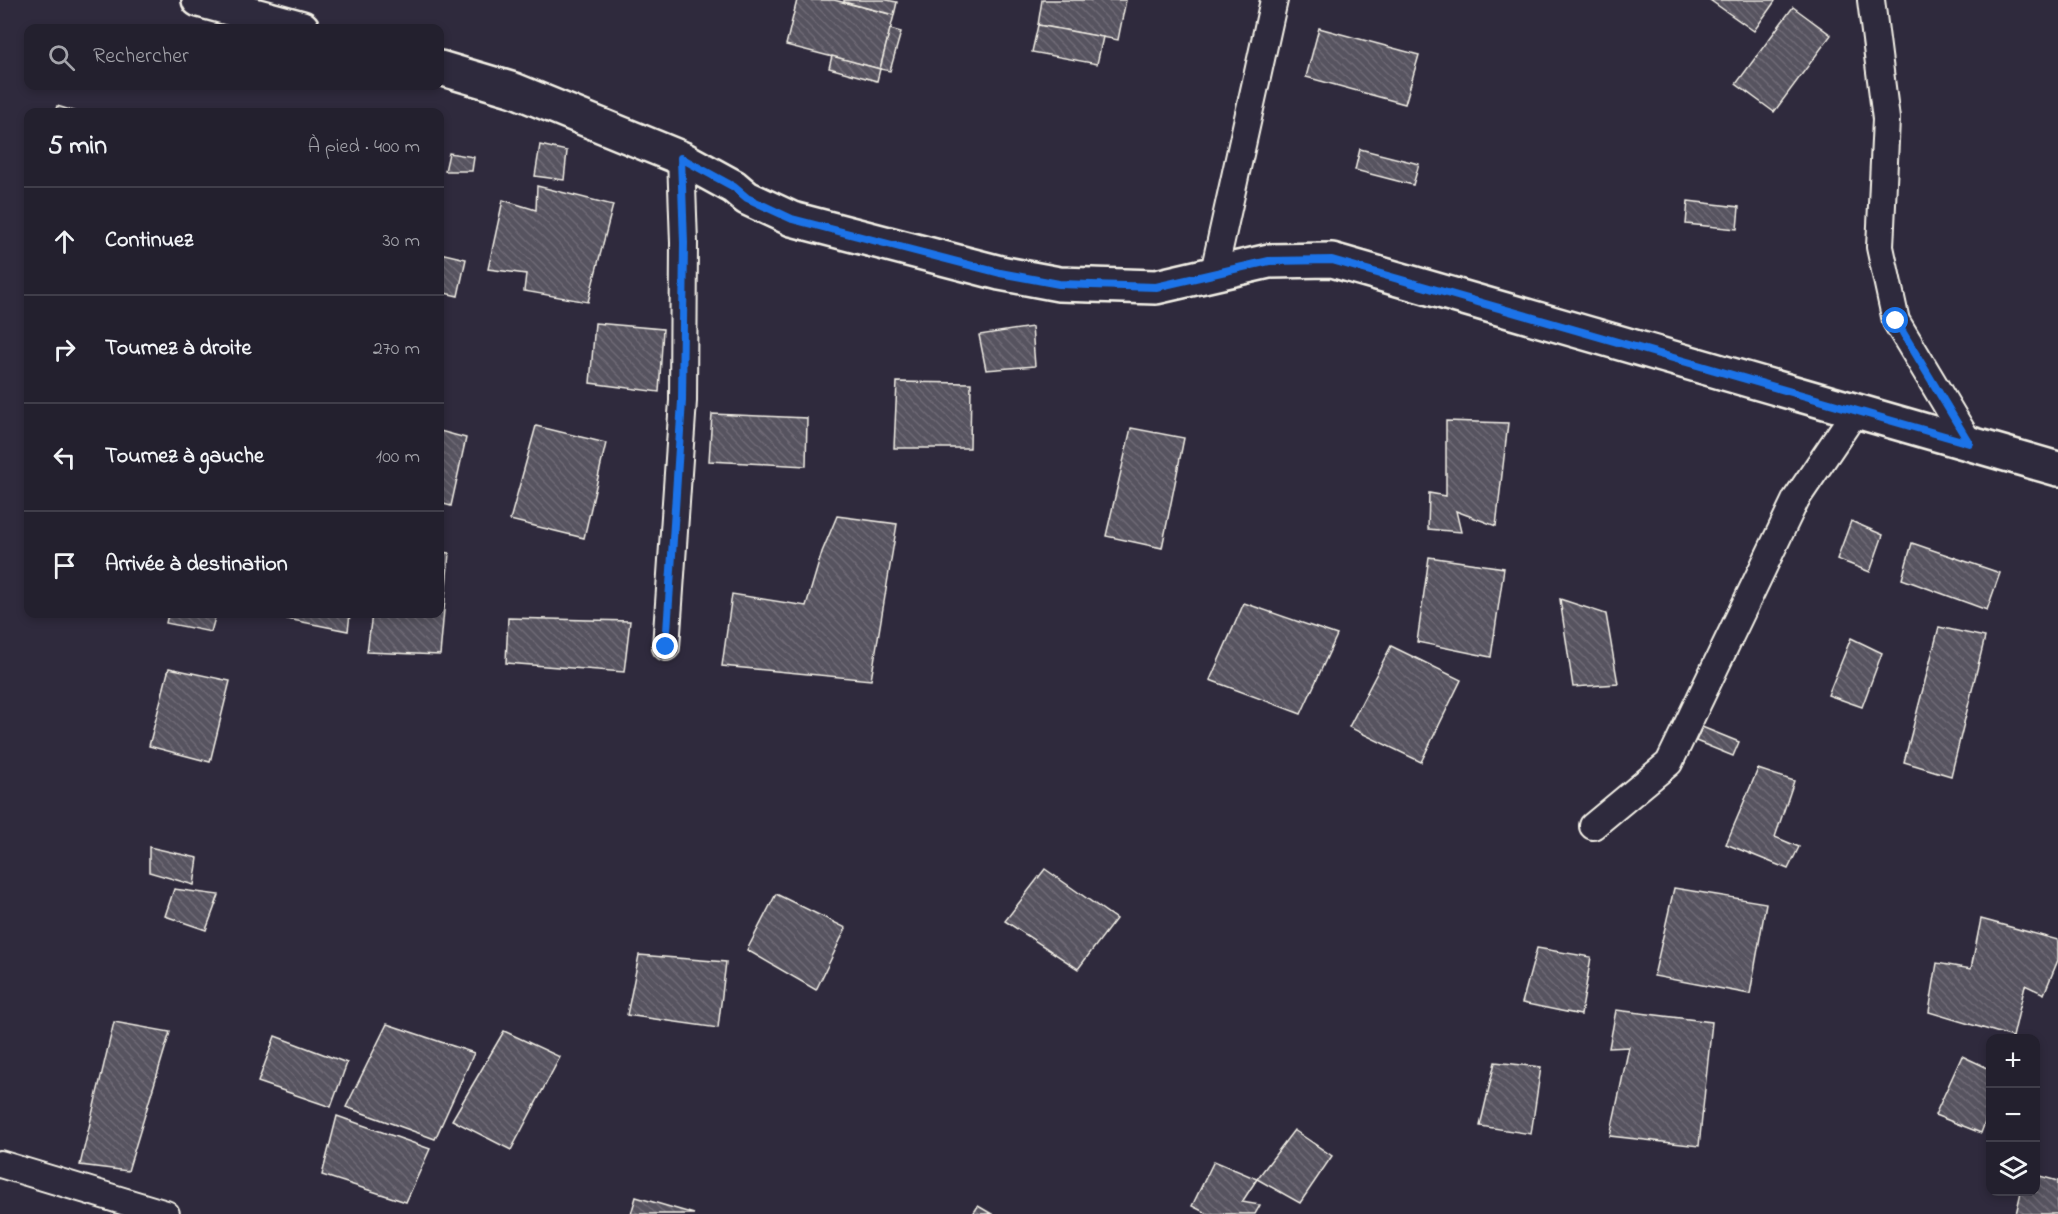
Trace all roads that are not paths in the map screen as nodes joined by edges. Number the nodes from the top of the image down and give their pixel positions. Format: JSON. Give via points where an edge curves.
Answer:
{"nodes":[{"id":1,"x":199,"y":0,"type":"edge"},
{"id":2,"x":1274,"y":0,"type":"edge"},
{"id":3,"x":1871,"y":0,"type":"edge"},
{"id":4,"x":259,"y":7,"type":"edge"},
{"id":5,"x":294,"y":24,"type":"edge"},
{"id":6,"x":444,"y":69,"type":"edge"},
{"id":7,"x":681,"y":158,"type":"junction"},
{"id":8,"x":1215,"y":272,"type":"junction"},
{"id":9,"x":1855,"y":412,"type":"junction"},
{"id":10,"x":1969,"y":443,"type":"junction"},
{"id":11,"x":2058,"y":469,"type":"edge"},
{"id":12,"x":666,"y":647,"type":"dead end"},
{"id":13,"x":1593,"y":826,"type":"dead end"},
{"id":14,"x":0,"y":1164,"type":"edge"},
{"id":15,"x":166,"y":1214,"type":"edge"}],
"edges":[{"from":1,"to":4,"type":"street"},
{"from":2,"to":8,"type":"street"},
{"from":3,"to":10,"type":"street","via":[[1886,119],[1880,247],[1896,321]]},
{"from":4,"to":5,"type":"street"},
{"from":6,"to":7,"type":"street","via":[[514,90]]},
{"from":7,"to":8,"type":"street","via":[[747,198],[792,219],[1000,273],[1059,284],[1156,287]]},
{"from":7,"to":12,"type":"street","via":[[682,401]]},
{"from":8,"to":9,"type":"street","via":[[1269,261],[1332,260]]},
{"from":9,"to":10,"type":"street"},
{"from":9,"to":13,"type":"street","via":[[1796,498],[1669,763]]},
{"from":10,"to":11,"type":"street"},
{"from":14,"to":15,"type":"street"}]}
